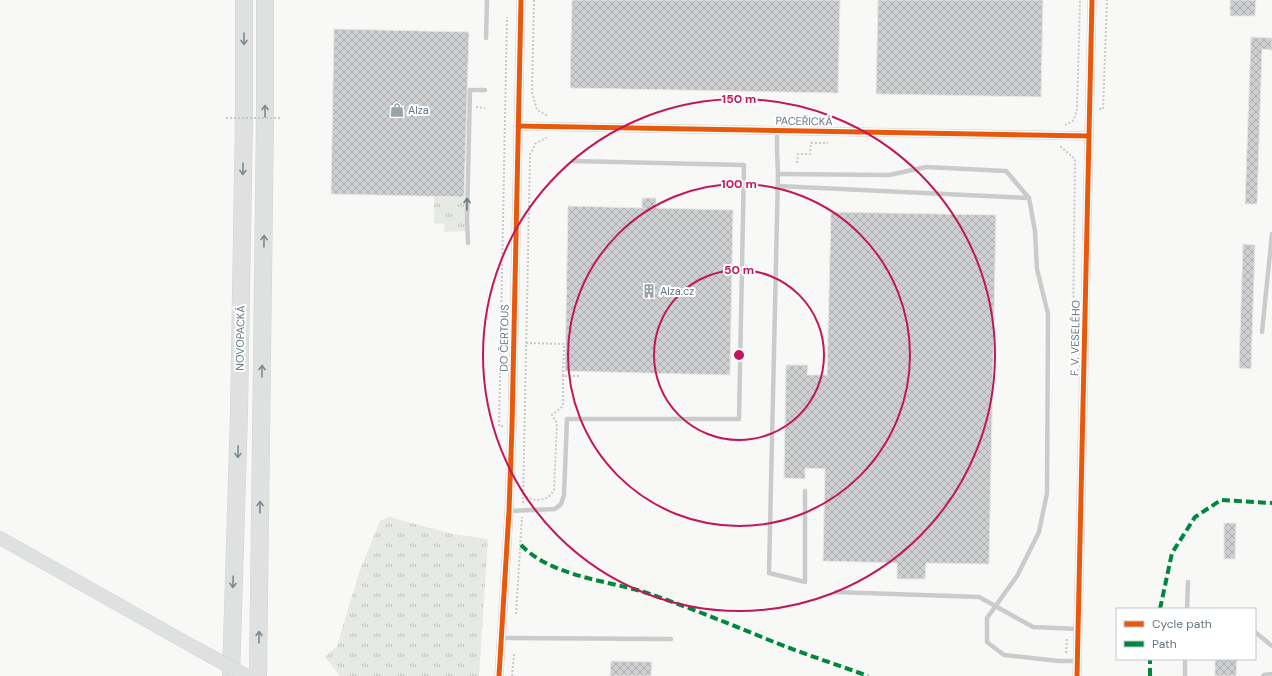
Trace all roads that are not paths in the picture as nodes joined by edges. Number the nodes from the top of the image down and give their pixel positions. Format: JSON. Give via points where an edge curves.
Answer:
{"nodes":[{"id":1,"x":244,"y":0,"type":"edge"},
{"id":2,"x":265,"y":0,"type":"edge"},
{"id":3,"x":487,"y":0,"type":"edge"},
{"id":4,"x":521,"y":0,"type":"edge"},
{"id":5,"x":1092,"y":0,"type":"edge"},
{"id":6,"x":486,"y":38,"type":"dead end"},
{"id":7,"x":485,"y":90,"type":"dead end"},
{"id":8,"x":518,"y":126,"type":"junction"},
{"id":9,"x":777,"y":131,"type":"junction"},
{"id":10,"x":1089,"y":136,"type":"junction"},
{"id":11,"x":573,"y":161,"type":"dead end"},
{"id":12,"x":778,"y":174,"type":"junction"},
{"id":13,"x":778,"y":186,"type":"junction"},
{"id":14,"x":1029,"y":198,"type":"junction"},
{"id":15,"x":1272,"y":234,"type":"edge"},
{"id":16,"x":468,"y":243,"type":"dead end"},
{"id":17,"x":1262,"y":332,"type":"dead end"},
{"id":18,"x":805,"y":492,"type":"dead end"},
{"id":19,"x":509,"y":510,"type":"junction"},
{"id":20,"x":0,"y":538,"type":"edge"},
{"id":21,"x":1188,"y":582,"type":"dead end"},
{"id":22,"x":836,"y":592,"type":"dead end"},
{"id":23,"x":995,"y":606,"type":"junction"},
{"id":24,"x":1187,"y":608,"type":"edge"},
{"id":25,"x":1078,"y":628,"type":"junction"},
{"id":26,"x":1256,"y":633,"type":"edge"},
{"id":27,"x":502,"y":638,"type":"junction"},
{"id":28,"x":671,"y":639,"type":"dead end"},
{"id":29,"x":1272,"y":646,"type":"edge"},
{"id":30,"x":1185,"y":660,"type":"edge"},
{"id":31,"x":1078,"y":661,"type":"junction"},
{"id":32,"x":1272,"y":674,"type":"edge"},
{"id":33,"x":231,"y":676,"type":"edge"},
{"id":34,"x":247,"y":676,"type":"edge"},
{"id":35,"x":258,"y":676,"type":"edge"},
{"id":36,"x":499,"y":676,"type":"edge"},
{"id":37,"x":1077,"y":676,"type":"edge"},
{"id":38,"x":1185,"y":676,"type":"edge"},
{"id":39,"x":1263,"y":676,"type":"edge"}],
"edges":[{"from":1,"to":33,"type":"highway","name":"NOVOPACKÁ","one_way":true,"via":[[239,413]]},
{"from":35,"to":2,"type":"highway","name":"NOVOPACKÁ","one_way":true},
{"from":3,"to":6,"type":"lane"},
{"from":4,"to":8,"type":"street","name":"DO ČERTOUS"},
{"from":5,"to":10,"type":"street","name":"F. V. VESELÉHO"},
{"from":16,"to":7,"type":"lane","one_way":true,"via":[[470,90]]},
{"from":8,"to":9,"type":"street","name":"PACEŘICKÁ"},
{"from":8,"to":19,"type":"street","name":"DO ČERTOUS"},
{"from":9,"to":10,"type":"street","name":"PACEŘICKÁ"},
{"from":9,"to":12,"type":"lane"},
{"from":10,"to":25,"type":"street","name":"F. V. VESELÉHO"},
{"from":11,"to":19,"type":"lane","via":[[744,165],[739,419],[566,419],[564,495],[561,504],[555,509]]},
{"from":12,"to":13,"type":"lane"},
{"from":12,"to":14,"type":"lane","via":[[889,175],[926,167],[1006,172]]},
{"from":13,"to":14,"type":"lane"},
{"from":13,"to":18,"type":"lane","via":[[770,573],[805,582]]},
{"from":14,"to":23,"type":"lane","via":[[1035,231],[1037,269],[1048,314],[1047,493],[1039,532],[1017,576]]},
{"from":15,"to":17,"type":"lane"},
{"from":19,"to":27,"type":"street","name":"DO ČERTOUS"},
{"from":20,"to":34,"type":"street","bridge":true},
{"from":21,"to":24,"type":"lane"},
{"from":22,"to":23,"type":"lane","via":[[979,597]]},
{"from":23,"to":25,"type":"lane","via":[[1033,627]]},
{"from":23,"to":31,"type":"lane","via":[[987,618],[987,642],[1004,655]]},
{"from":25,"to":31,"type":"street","name":"F. V. VESELÉHO"},
{"from":26,"to":29,"type":"lane"},
{"from":27,"to":28,"type":"lane"},
{"from":27,"to":36,"type":"street","name":"DO ČERTOUS"},
{"from":30,"to":38,"type":"lane"},
{"from":31,"to":37,"type":"street","name":"F. V. VESELÉHO"},
{"from":32,"to":39,"type":"lane"}]}
